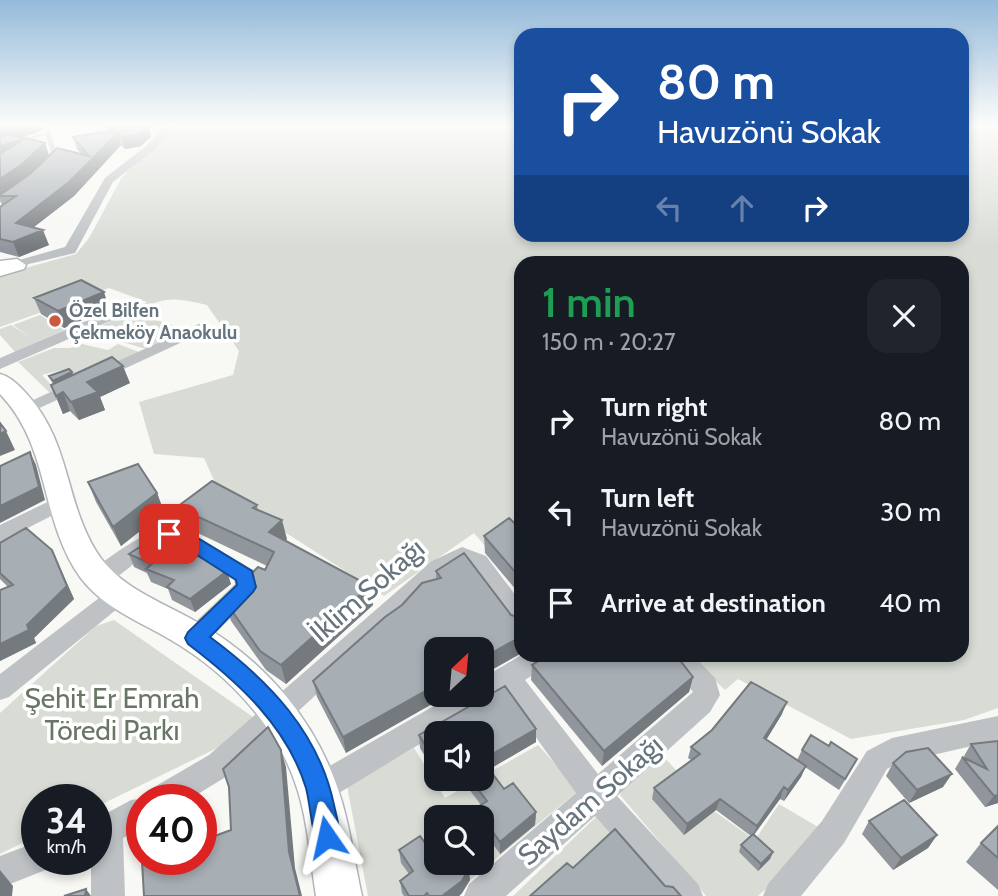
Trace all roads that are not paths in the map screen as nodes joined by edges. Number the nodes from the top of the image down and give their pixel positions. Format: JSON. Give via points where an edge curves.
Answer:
{"nodes":[{"id":1,"x":125,"y":166,"type":"edge"},
{"id":2,"x":6,"y":268,"type":"edge"},
{"id":3,"x":114,"y":314,"type":"dead end"},
{"id":4,"x":201,"y":328,"type":"dead end"},
{"id":5,"x":0,"y":364,"type":"edge"},
{"id":6,"x":0,"y":380,"type":"edge"},
{"id":7,"x":27,"y":407,"type":"junction"},
{"id":8,"x":64,"y":502,"type":"junction"},
{"id":9,"x":0,"y":534,"type":"edge"},
{"id":10,"x":109,"y":586,"type":"junction"},
{"id":11,"x":514,"y":612,"type":"edge"},
{"id":12,"x":195,"y":638,"type":"junction"},
{"id":13,"x":534,"y":662,"type":"edge"},
{"id":14,"x":683,"y":662,"type":"edge"},
{"id":15,"x":509,"y":679,"type":"junction"},
{"id":16,"x":0,"y":689,"type":"edge"},
{"id":17,"x":279,"y":713,"type":"junction"},
{"id":18,"x":998,"y":728,"type":"edge"},
{"id":19,"x":187,"y":784,"type":"edge"},
{"id":20,"x":318,"y":789,"type":"junction"},
{"id":21,"x":595,"y":794,"type":"junction"},
{"id":22,"x":833,"y":832,"type":"joint"},
{"id":23,"x":21,"y":864,"type":"edge"},
{"id":24,"x":0,"y":872,"type":"edge"},
{"id":25,"x":106,"y":875,"type":"edge"},
{"id":26,"x":108,"y":896,"type":"edge"},
{"id":27,"x":339,"y":896,"type":"edge"},
{"id":28,"x":481,"y":896,"type":"edge"},
{"id":29,"x":686,"y":896,"type":"edge"},
{"id":30,"x":780,"y":896,"type":"edge"}],
"edges":[{"from":1,"to":2,"type":"street","via":[[109,180],[70,250]]},
{"from":3,"to":5,"type":"street"},
{"from":4,"to":7,"type":"street"},
{"from":6,"to":7,"type":"street"},
{"from":7,"to":8,"type":"street","via":[[36,452]]},
{"from":8,"to":9,"type":"street"},
{"from":8,"to":10,"type":"street","via":[[83,556]]},
{"from":10,"to":12,"type":"street"},
{"from":10,"to":12,"type":"street","via":[[164,535],[180,536],[245,576],[247,587]]},
{"from":10,"to":16,"type":"street"},
{"from":11,"to":17,"type":"street","name":"İklim Sokağı","via":[[478,562],[469,556],[456,557],[395,604]]},
{"from":12,"to":17,"type":"street","via":[[234,667]]},
{"from":13,"to":15,"type":"street"},
{"from":14,"to":21,"type":"street","name":"Saydam Sokağı","via":[[706,686],[706,695]]},
{"from":15,"to":20,"type":"street"},
{"from":15,"to":21,"type":"street"},
{"from":17,"to":19,"type":"street","via":[[219,765]]},
{"from":17,"to":20,"type":"street","via":[[297,738]]},
{"from":18,"to":22,"type":"street","via":[[892,751],[877,760]]},
{"from":20,"to":27,"type":"street"},
{"from":21,"to":28,"type":"street","name":"Saydam Sokağı"},
{"from":21,"to":29,"type":"street"},
{"from":22,"to":30,"type":"street"},
{"from":23,"to":24,"type":"street"},
{"from":25,"to":26,"type":"street"}]}
